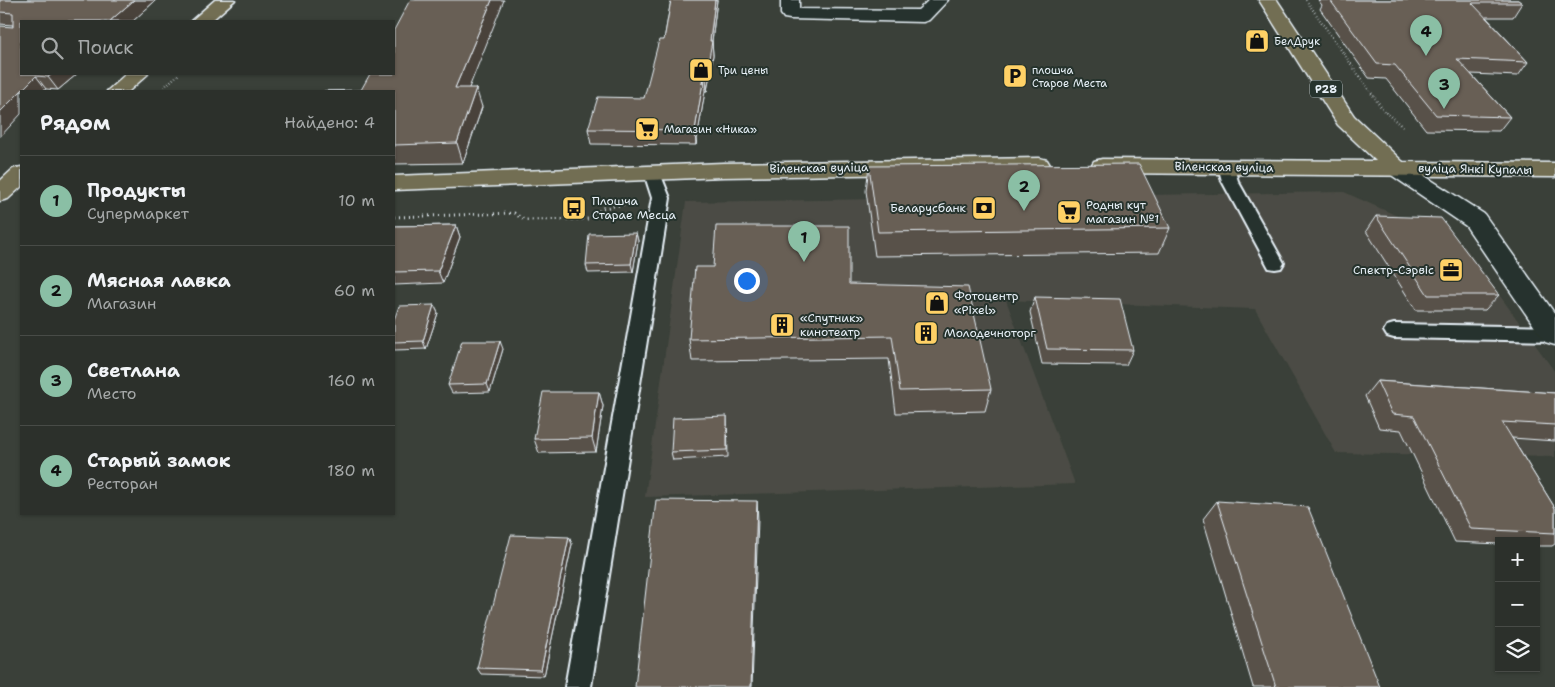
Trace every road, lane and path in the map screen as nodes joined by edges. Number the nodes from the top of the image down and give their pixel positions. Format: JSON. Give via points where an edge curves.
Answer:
{"nodes":[{"id":1,"x":226,"y":0,"type":"edge"},
{"id":2,"x":790,"y":0,"type":"edge"},
{"id":3,"x":939,"y":0,"type":"edge"},
{"id":4,"x":1268,"y":0,"type":"edge"},
{"id":5,"x":1306,"y":0,"type":"edge"},
{"id":6,"x":201,"y":20,"type":"edge"},
{"id":7,"x":137,"y":75,"type":"edge"},
{"id":8,"x":177,"y":75,"type":"edge"},
{"id":9,"x":118,"y":90,"type":"edge"},
{"id":10,"x":161,"y":90,"type":"edge"},
{"id":11,"x":1404,"y":128,"type":"dead end"},
{"id":12,"x":1226,"y":166,"type":"junction"},
{"id":13,"x":1395,"y":168,"type":"junction"},
{"id":14,"x":1555,"y":170,"type":"edge"},
{"id":15,"x":652,"y":173,"type":"junction"},
{"id":16,"x":20,"y":175,"type":"edge"},
{"id":17,"x":395,"y":183,"type":"edge"},
{"id":18,"x":0,"y":194,"type":"edge"},
{"id":19,"x":20,"y":199,"type":"edge"},
{"id":20,"x":0,"y":200,"type":"edge"},
{"id":21,"x":1275,"y":262,"type":"dead end"},
{"id":22,"x":1394,"y":331,"type":"dead end"},
{"id":23,"x":1555,"y":335,"type":"edge"},
{"id":24,"x":578,"y":687,"type":"edge"}],
"edges":[{"from":1,"to":6,"type":"main road"},
{"from":2,"to":3,"type":"street","via":[[790,14],[923,16]]},
{"from":4,"to":13,"type":"main road","number":"Р28","via":[[1346,120]]},
{"from":5,"to":11,"type":"path","via":[[1384,111]]},
{"from":7,"to":9,"type":"main road"},
{"from":8,"to":10,"type":"path"},
{"from":12,"to":13,"type":"main road","name":"Віленская вуліца"},
{"from":12,"to":15,"type":"main road","name":"Віленская вуліца","via":[[986,165]]},
{"from":12,"to":21,"type":"lane","via":[[1230,181]]},
{"from":13,"to":14,"type":"main road","name":"вуліца Янкі Купалы"},
{"from":13,"to":23,"type":"street","via":[[1475,220]]},
{"from":15,"to":17,"type":"main road","name":"Віленская вуліца"},
{"from":15,"to":24,"type":"lane","via":[[661,198]]},
{"from":16,"to":18,"type":"main road"},
{"from":19,"to":20,"type":"main road"},
{"from":22,"to":23,"type":"lane"}]}
